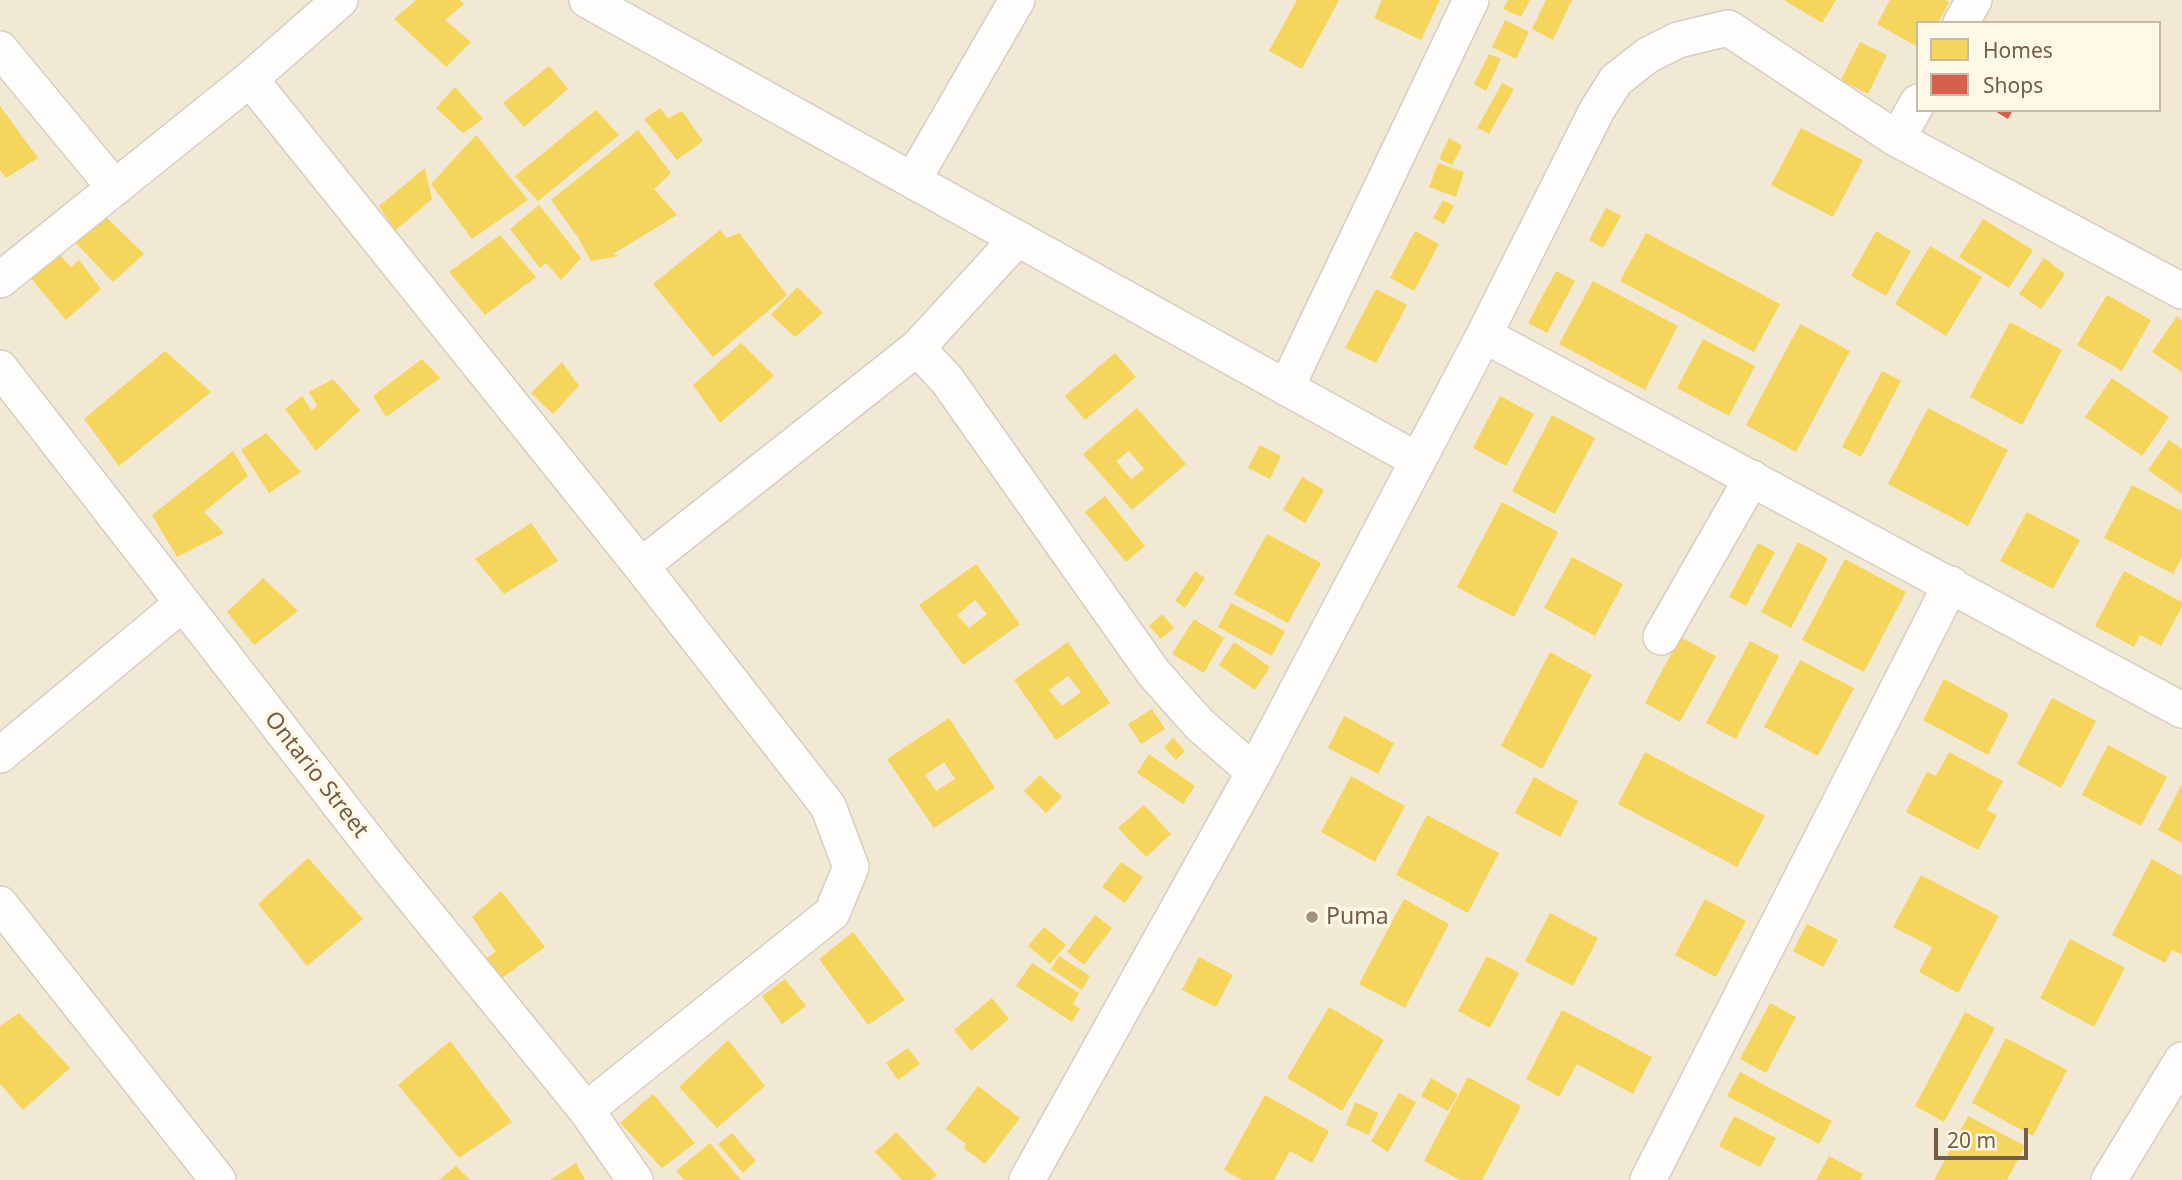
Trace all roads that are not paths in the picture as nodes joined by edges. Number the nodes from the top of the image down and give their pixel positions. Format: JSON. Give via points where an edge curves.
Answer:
{"nodes":[{"id":1,"x":341,"y":0,"type":"edge"},
{"id":2,"x":587,"y":0,"type":"edge"},
{"id":3,"x":1017,"y":0,"type":"edge"},
{"id":4,"x":1471,"y":0,"type":"edge"},
{"id":5,"x":1974,"y":0,"type":"edge"},
{"id":6,"x":1962,"y":21,"type":"edge"},
{"id":7,"x":0,"y":49,"type":"edge"},
{"id":8,"x":250,"y":79,"type":"junction"},
{"id":9,"x":1916,"y":106,"type":"edge"},
{"id":10,"x":1897,"y":139,"type":"junction"},
{"id":11,"x":912,"y":180,"type":"junction"},
{"id":12,"x":115,"y":188,"type":"junction"},
{"id":13,"x":1017,"y":239,"type":"junction"},
{"id":14,"x":0,"y":280,"type":"edge"},
{"id":15,"x":2182,"y":291,"type":"edge"},
{"id":16,"x":1484,"y":335,"type":"junction"},
{"id":17,"x":917,"y":348,"type":"junction"},
{"id":18,"x":0,"y":368,"type":"edge"},
{"id":19,"x":1286,"y":388,"type":"junction"},
{"id":20,"x":1417,"y":460,"type":"junction"},
{"id":21,"x":1752,"y":478,"type":"junction"},
{"id":22,"x":641,"y":566,"type":"junction"},
{"id":23,"x":1951,"y":584,"type":"junction"},
{"id":24,"x":182,"y":604,"type":"junction"},
{"id":25,"x":1661,"y":637,"type":"dead end"},
{"id":26,"x":2182,"y":709,"type":"edge"},
{"id":27,"x":0,"y":755,"type":"edge"},
{"id":28,"x":1254,"y":772,"type":"junction"},
{"id":29,"x":0,"y":904,"type":"edge"},
{"id":30,"x":2182,"y":1060,"type":"edge"},
{"id":31,"x":2170,"y":1108,"type":"edge"},
{"id":32,"x":586,"y":1110,"type":"junction"},
{"id":33,"x":1038,"y":1176,"type":"edge"},
{"id":34,"x":218,"y":1180,"type":"edge"},
{"id":35,"x":635,"y":1180,"type":"edge"},
{"id":36,"x":1648,"y":1180,"type":"edge"},
{"id":37,"x":2109,"y":1180,"type":"edge"}],
"edges":[{"from":1,"to":8,"type":"street"},
{"from":2,"to":11,"type":"street"},
{"from":3,"to":11,"type":"street"},
{"from":4,"to":19,"type":"street"},
{"from":5,"to":6,"type":"street"},
{"from":7,"to":12,"type":"street"},
{"from":8,"to":12,"type":"street"},
{"from":8,"to":22,"type":"street"},
{"from":9,"to":10,"type":"street"},
{"from":10,"to":15,"type":"street"},
{"from":10,"to":16,"type":"street","via":[[1728,28],[1678,40],[1648,55],[1616,80]]},
{"from":11,"to":13,"type":"street"},
{"from":12,"to":14,"type":"street"},
{"from":13,"to":17,"type":"street"},
{"from":13,"to":19,"type":"street"},
{"from":16,"to":20,"type":"street"},
{"from":16,"to":21,"type":"street"},
{"from":17,"to":22,"type":"street"},
{"from":17,"to":28,"type":"street","via":[[947,380],[1153,672],[1199,724]]},
{"from":18,"to":24,"type":"street","name":"Ontario Street"},
{"from":19,"to":20,"type":"street"},
{"from":20,"to":28,"type":"street"},
{"from":21,"to":23,"type":"street"},
{"from":21,"to":25,"type":"street"},
{"from":22,"to":32,"type":"street","via":[[828,806],[851,867],[832,913]]},
{"from":23,"to":26,"type":"street"},
{"from":23,"to":36,"type":"street"},
{"from":24,"to":27,"type":"street"},
{"from":24,"to":32,"type":"street","name":"Ontario Street"},
{"from":28,"to":33,"type":"street"},
{"from":29,"to":34,"type":"street"},
{"from":30,"to":31,"type":"street"},
{"from":31,"to":37,"type":"street"},
{"from":32,"to":35,"type":"street","name":"Ontario Street"}]}
